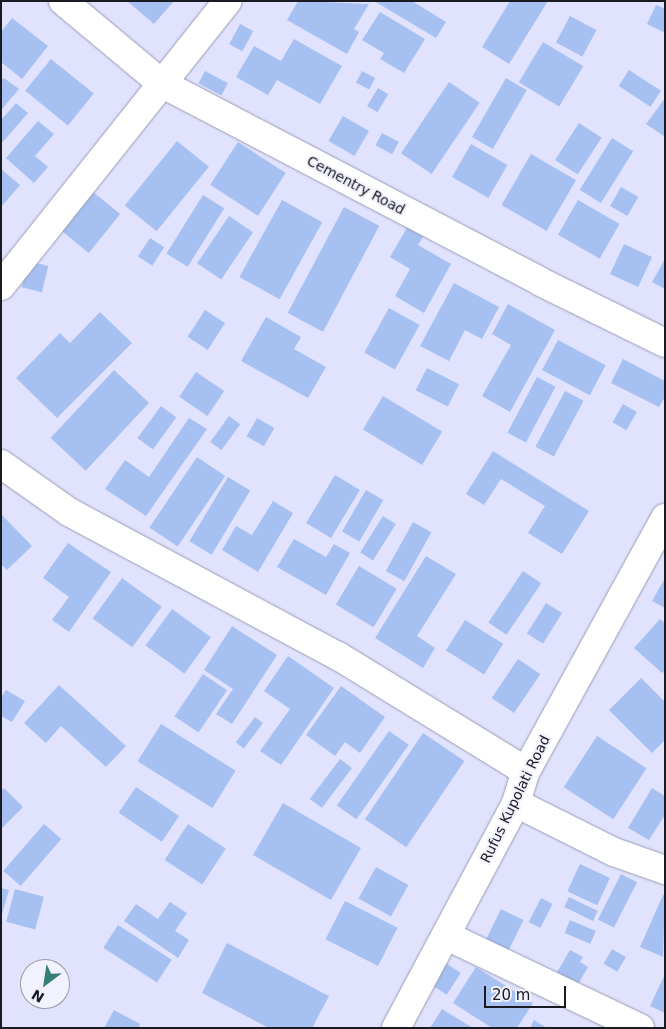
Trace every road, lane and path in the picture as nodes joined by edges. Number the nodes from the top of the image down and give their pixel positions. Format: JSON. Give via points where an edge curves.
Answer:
{"nodes":[{"id":1,"x":63,"y":1,"type":"edge"},
{"id":2,"x":228,"y":1,"type":"edge"},
{"id":3,"x":161,"y":83,"type":"junction"},
{"id":4,"x":1,"y":286,"type":"edge"},
{"id":5,"x":665,"y":342,"type":"edge"},
{"id":6,"x":1,"y":464,"type":"edge"},
{"id":7,"x":665,"y":518,"type":"edge"},
{"id":8,"x":526,"y":771,"type":"junction"},
{"id":9,"x":516,"y":803,"type":"junction"},
{"id":10,"x":665,"y":870,"type":"edge"},
{"id":11,"x":447,"y":936,"type":"junction"},
{"id":12,"x":396,"y":1028,"type":"edge"},
{"id":13,"x":640,"y":1028,"type":"edge"}],
"edges":[{"from":1,"to":3,"type":"street","name":"Cementry Road"},
{"from":2,"to":3,"type":"street"},
{"from":3,"to":4,"type":"street"},
{"from":3,"to":5,"type":"street","name":"Cementry Road","via":[[541,282]]},
{"from":6,"to":8,"type":"street","via":[[69,512],[338,656]]},
{"from":7,"to":8,"type":"street","name":"Rufus Kupolati Road"},
{"from":8,"to":9,"type":"street","name":"Rufus Kupolati Road"},
{"from":9,"to":10,"type":"street","via":[[614,852]]},
{"from":9,"to":11,"type":"street","name":"Rufus Kupolati Road"},
{"from":11,"to":12,"type":"street","name":"Rufus Kupolati Road"},
{"from":11,"to":13,"type":"street"}]}
